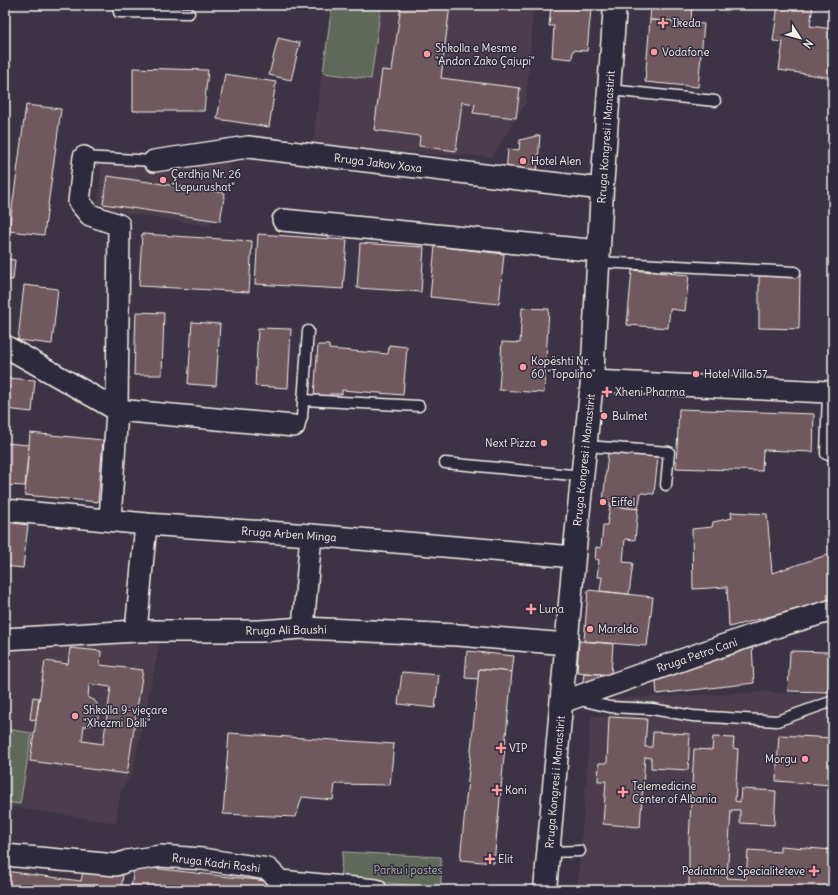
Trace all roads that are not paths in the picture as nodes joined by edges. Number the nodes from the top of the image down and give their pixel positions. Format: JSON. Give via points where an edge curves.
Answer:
{"nodes":[{"id":1,"x":118,"y":5,"type":"edge"},
{"id":2,"x":615,"y":5,"type":"edge"},
{"id":3,"x":189,"y":13,"type":"dead end"},
{"id":4,"x":610,"y":90,"type":"junction"},
{"id":5,"x":715,"y":100,"type":"dead end"},
{"id":6,"x":84,"y":157,"type":"joint"},
{"id":7,"x":154,"y":161,"type":"joint"},
{"id":8,"x":602,"y":189,"type":"junction"},
{"id":9,"x":283,"y":220,"type":"dead end"},
{"id":10,"x":599,"y":256,"type":"junction"},
{"id":11,"x":795,"y":272,"type":"dead end"},
{"id":12,"x":308,"y":331,"type":"dead end"},
{"id":13,"x":5,"y":346,"type":"edge"},
{"id":14,"x":592,"y":381,"type":"junction"},
{"id":15,"x":831,"y":392,"type":"edge"},
{"id":16,"x":304,"y":400,"type":"junction"},
{"id":17,"x":419,"y":406,"type":"dead end"},
{"id":18,"x":117,"y":410,"type":"junction"},
{"id":19,"x":294,"y":426,"type":"joint"},
{"id":20,"x":586,"y":446,"type":"junction"},
{"id":21,"x":826,"y":454,"type":"dead end"},
{"id":22,"x":445,"y":463,"type":"dead end"},
{"id":23,"x":583,"y":476,"type":"junction"},
{"id":24,"x":666,"y":485,"type":"dead end"},
{"id":25,"x":5,"y":510,"type":"edge"},
{"id":26,"x":110,"y":520,"type":"junction"},
{"id":27,"x":146,"y":524,"type":"junction"},
{"id":28,"x":311,"y":535,"type":"junction"},
{"id":29,"x":574,"y":557,"type":"junction"},
{"id":30,"x":833,"y":610,"type":"edge"},
{"id":31,"x":303,"y":628,"type":"junction"},
{"id":32,"x":136,"y":631,"type":"junction"},
{"id":33,"x":5,"y":639,"type":"edge"},
{"id":34,"x":567,"y":644,"type":"junction"},
{"id":35,"x":568,"y":700,"type":"junction"},
{"id":36,"x":833,"y":701,"type":"edge"},
{"id":37,"x":580,"y":851,"type":"dead end"},
{"id":38,"x":548,"y":852,"type":"junction"},
{"id":39,"x":5,"y":855,"type":"edge"},
{"id":40,"x":279,"y":885,"type":"edge"},
{"id":41,"x":376,"y":890,"type":"edge"},
{"id":42,"x":546,"y":890,"type":"edge"}],
"edges":[{"from":1,"to":3,"type":"lane","via":[[119,12]]},
{"from":2,"to":4,"type":"street","name":"Rruga Kongresi i Manastirit"},
{"from":4,"to":5,"type":"lane"},
{"from":4,"to":8,"type":"street","name":"Rruga Kongresi i Manastirit"},
{"from":6,"to":7,"type":"lane"},
{"from":6,"to":18,"type":"street","via":[[79,202],[90,215],[119,225]]},
{"from":7,"to":8,"type":"street","name":"Rruga Jakov Xoxa","via":[[248,147]]},
{"from":8,"to":10,"type":"street","name":"Rruga Kongresi i Manastirit"},
{"from":9,"to":10,"type":"street"},
{"from":10,"to":11,"type":"lane"},
{"from":10,"to":14,"type":"street","name":"Rruga Kongresi i Manastirit"},
{"from":12,"to":16,"type":"lane"},
{"from":13,"to":18,"type":"street"},
{"from":14,"to":15,"type":"street"},
{"from":14,"to":20,"type":"street","name":"Rruga Kongresi i Manastirit"},
{"from":15,"to":21,"type":"lane"},
{"from":16,"to":17,"type":"lane"},
{"from":16,"to":19,"type":"lane","via":[[300,423]]},
{"from":18,"to":19,"type":"street"},
{"from":18,"to":26,"type":"street"},
{"from":20,"to":23,"type":"street","name":"Rruga Kongresi i Manastirit"},
{"from":20,"to":24,"type":"lane","via":[[669,452]]},
{"from":22,"to":23,"type":"lane"},
{"from":23,"to":29,"type":"street","name":"Rruga Kongresi i Manastirit"},
{"from":25,"to":26,"type":"street","name":"Rruga Arben Minga"},
{"from":26,"to":27,"type":"street","name":"Rruga Arben Minga"},
{"from":27,"to":28,"type":"street","name":"Rruga Arben Minga"},
{"from":27,"to":32,"type":"street"},
{"from":28,"to":29,"type":"street","name":"Rruga Arben Minga"},
{"from":28,"to":31,"type":"street"},
{"from":29,"to":34,"type":"street","name":"Rruga Kongresi i Manastirit"},
{"from":30,"to":35,"type":"street","name":"Rruga Petro Cani","via":[[776,627]]},
{"from":31,"to":32,"type":"street","name":"Rruga Ali Baushi","via":[[260,631]]},
{"from":31,"to":34,"type":"street","name":"Rruga Ali Baushi","via":[[458,635]]},
{"from":32,"to":33,"type":"street","name":"Rruga Ali Baushi"},
{"from":34,"to":35,"type":"street","name":"Rruga Kongresi i Manastirit"},
{"from":35,"to":36,"type":"lane","via":[[693,716],[777,721]]},
{"from":35,"to":38,"type":"street","name":"Rruga Kongresi i Manastirit"},
{"from":37,"to":38,"type":"lane"},
{"from":38,"to":42,"type":"street","name":"Rruga Kongresi i Manastirit"},
{"from":39,"to":40,"type":"street","name":"Rruga Kadri Roshi","via":[[116,865],[161,856],[202,859],[268,869]]},
{"from":40,"to":41,"type":"street","name":"Rruga Kadri Roshi"}]}
